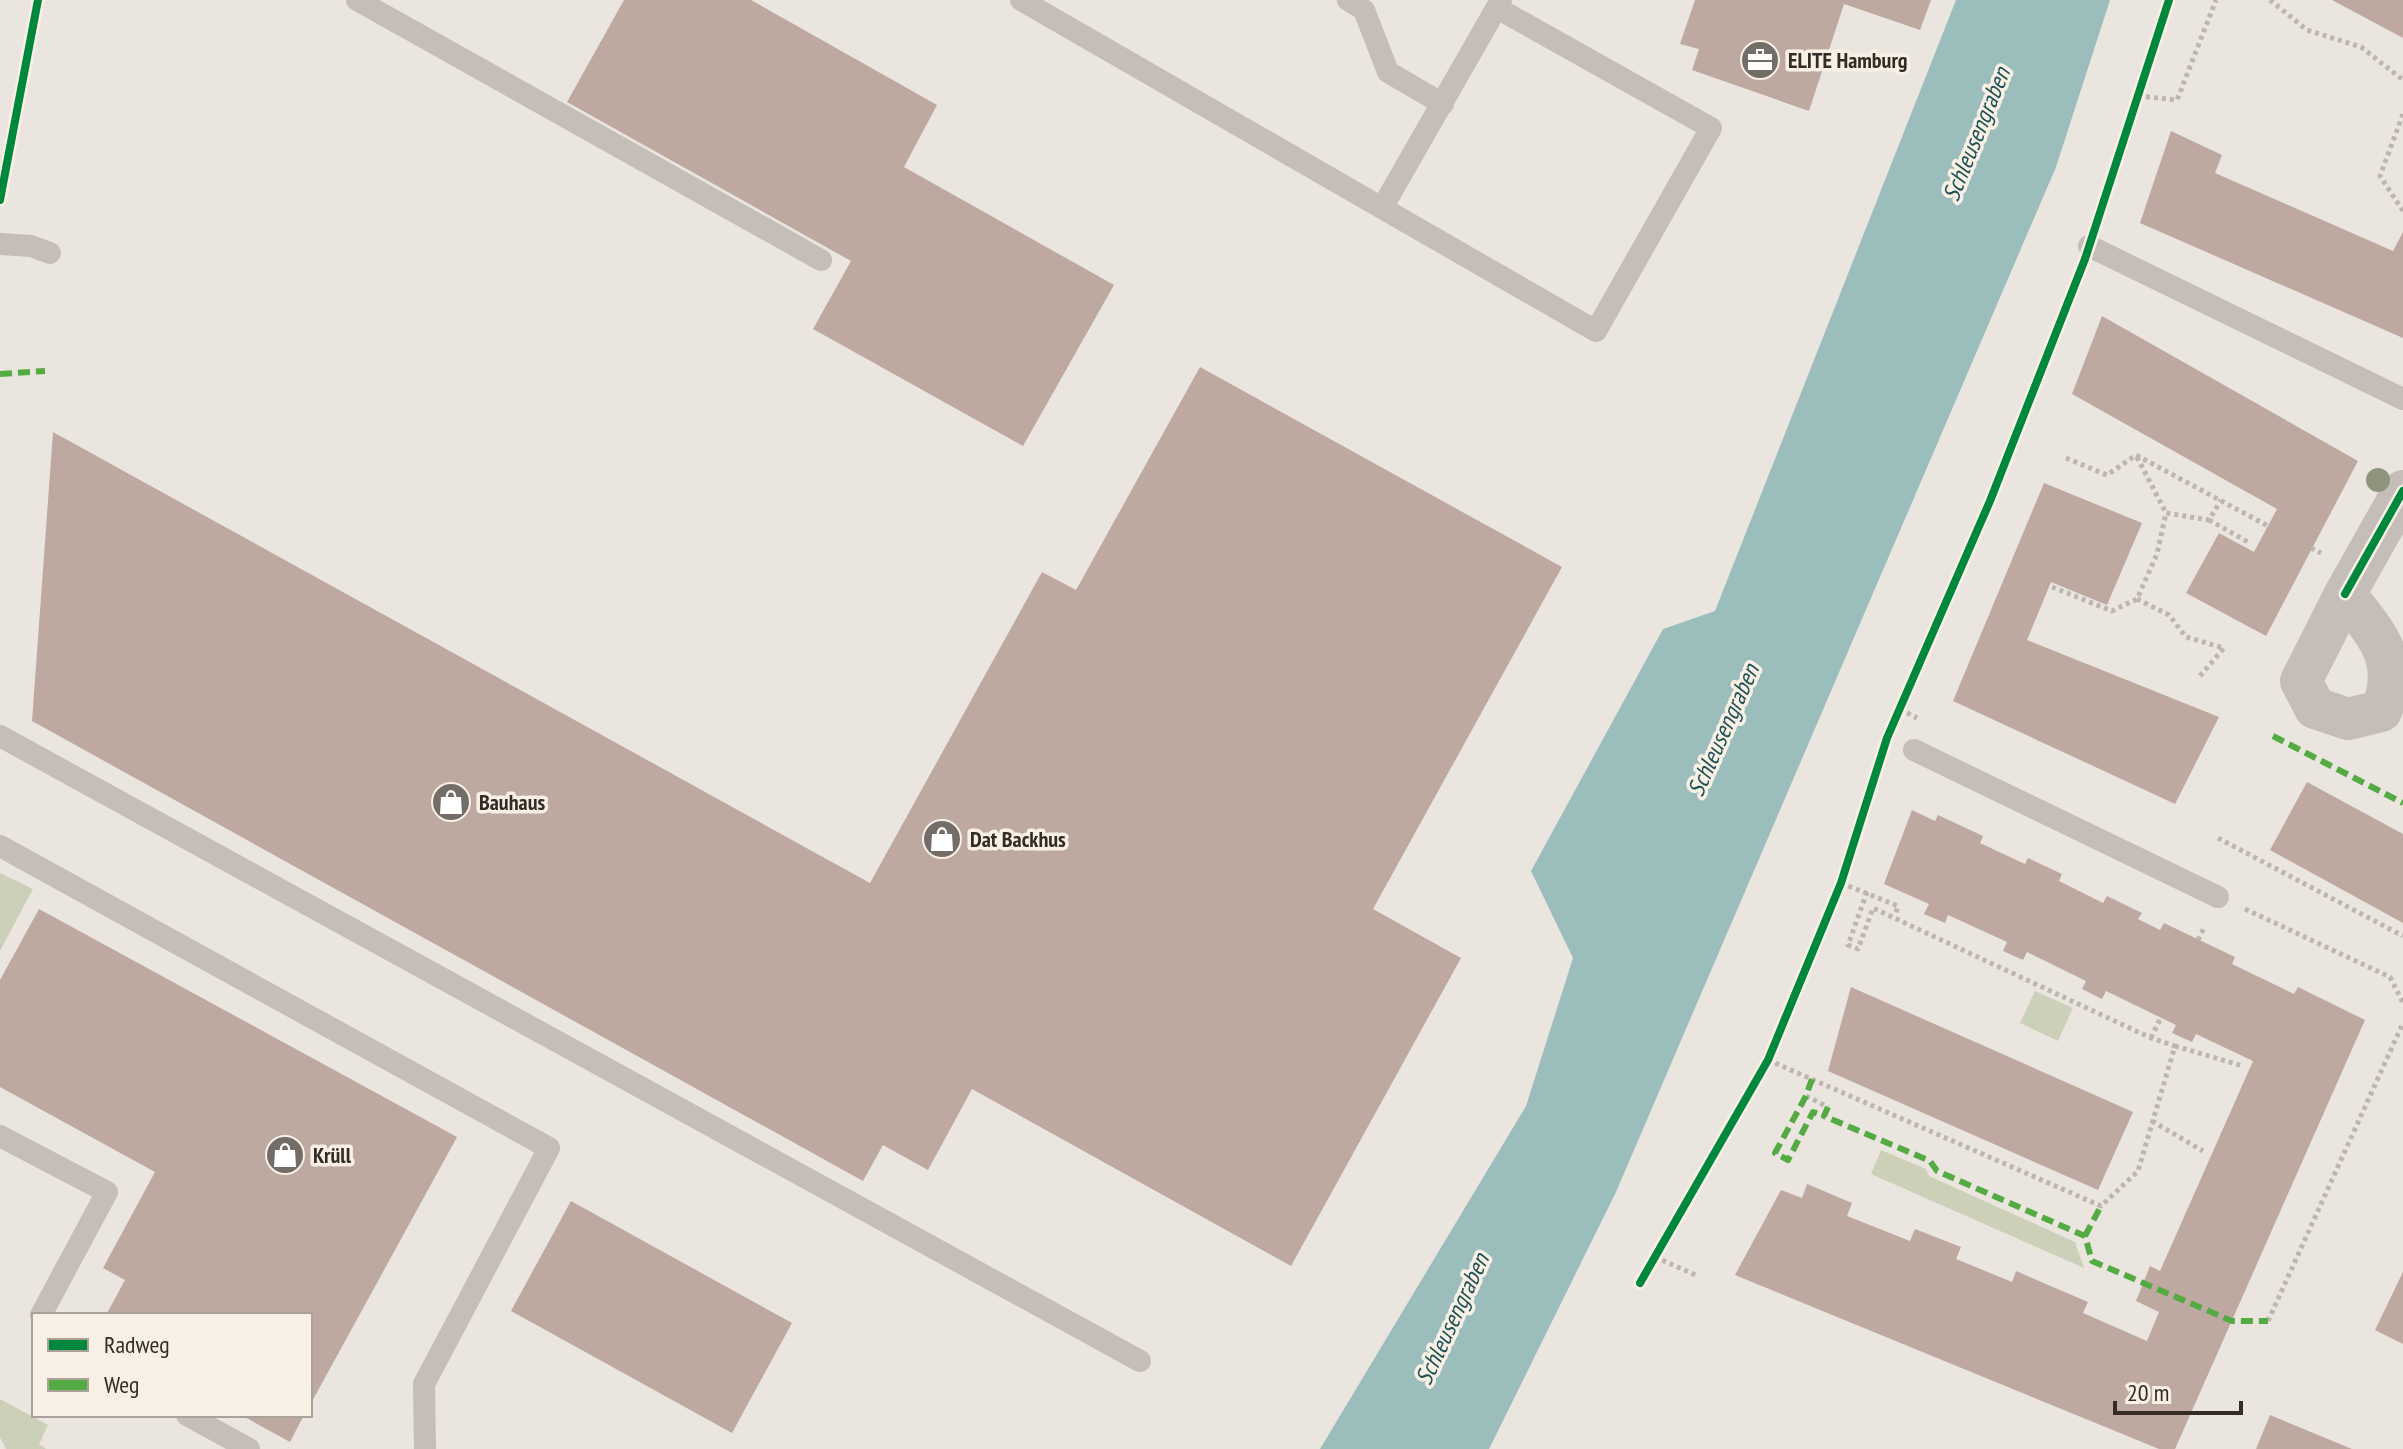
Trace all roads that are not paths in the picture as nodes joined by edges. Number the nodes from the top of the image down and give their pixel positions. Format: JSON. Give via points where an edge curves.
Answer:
{"nodes":[{"id":1,"x":357,"y":0,"type":"edge"},
{"id":2,"x":1021,"y":0,"type":"edge"},
{"id":3,"x":1348,"y":0,"type":"edge"},
{"id":4,"x":1499,"y":4,"type":"edge"},
{"id":5,"x":1443,"y":104,"type":"junction"},
{"id":6,"x":1382,"y":208,"type":"junction"},
{"id":7,"x":0,"y":244,"type":"edge"},
{"id":8,"x":2089,"y":246,"type":"road end"},
{"id":9,"x":50,"y":253,"type":"dead end"},
{"id":10,"x":821,"y":260,"type":"dead end"},
{"id":11,"x":2403,"y":399,"type":"edge"},
{"id":12,"x":2403,"y":491,"type":"edge"},
{"id":13,"x":2345,"y":594,"type":"dead end"},
{"id":14,"x":0,"y":736,"type":"edge"},
{"id":15,"x":1914,"y":750,"type":"dead end"},
{"id":16,"x":0,"y":846,"type":"edge"},
{"id":17,"x":2218,"y":897,"type":"road end"},
{"id":18,"x":0,"y":1136,"type":"edge"},
{"id":19,"x":42,"y":1313,"type":"edge"},
{"id":20,"x":1140,"y":1361,"type":"dead end"},
{"id":21,"x":191,"y":1417,"type":"edge"},
{"id":22,"x":249,"y":1449,"type":"edge"},
{"id":23,"x":425,"y":1449,"type":"edge"}],
"edges":[{"from":1,"to":10,"type":"lane"},
{"from":2,"to":6,"type":"lane"},
{"from":3,"to":5,"type":"lane","via":[[1364,10],[1388,72]]},
{"from":4,"to":5,"type":"lane"},
{"from":4,"to":6,"type":"lane","via":[[1711,128],[1596,331]]},
{"from":5,"to":6,"type":"lane"},
{"from":7,"to":9,"type":"lane"},
{"from":8,"to":11,"type":"lane"},
{"from":12,"to":13,"type":"street"},
{"from":14,"to":20,"type":"lane"},
{"from":15,"to":17,"type":"lane"},
{"from":16,"to":23,"type":"lane","via":[[549,1148],[424,1384]]},
{"from":18,"to":19,"type":"lane","via":[[107,1192]]},
{"from":21,"to":22,"type":"lane"}]}
